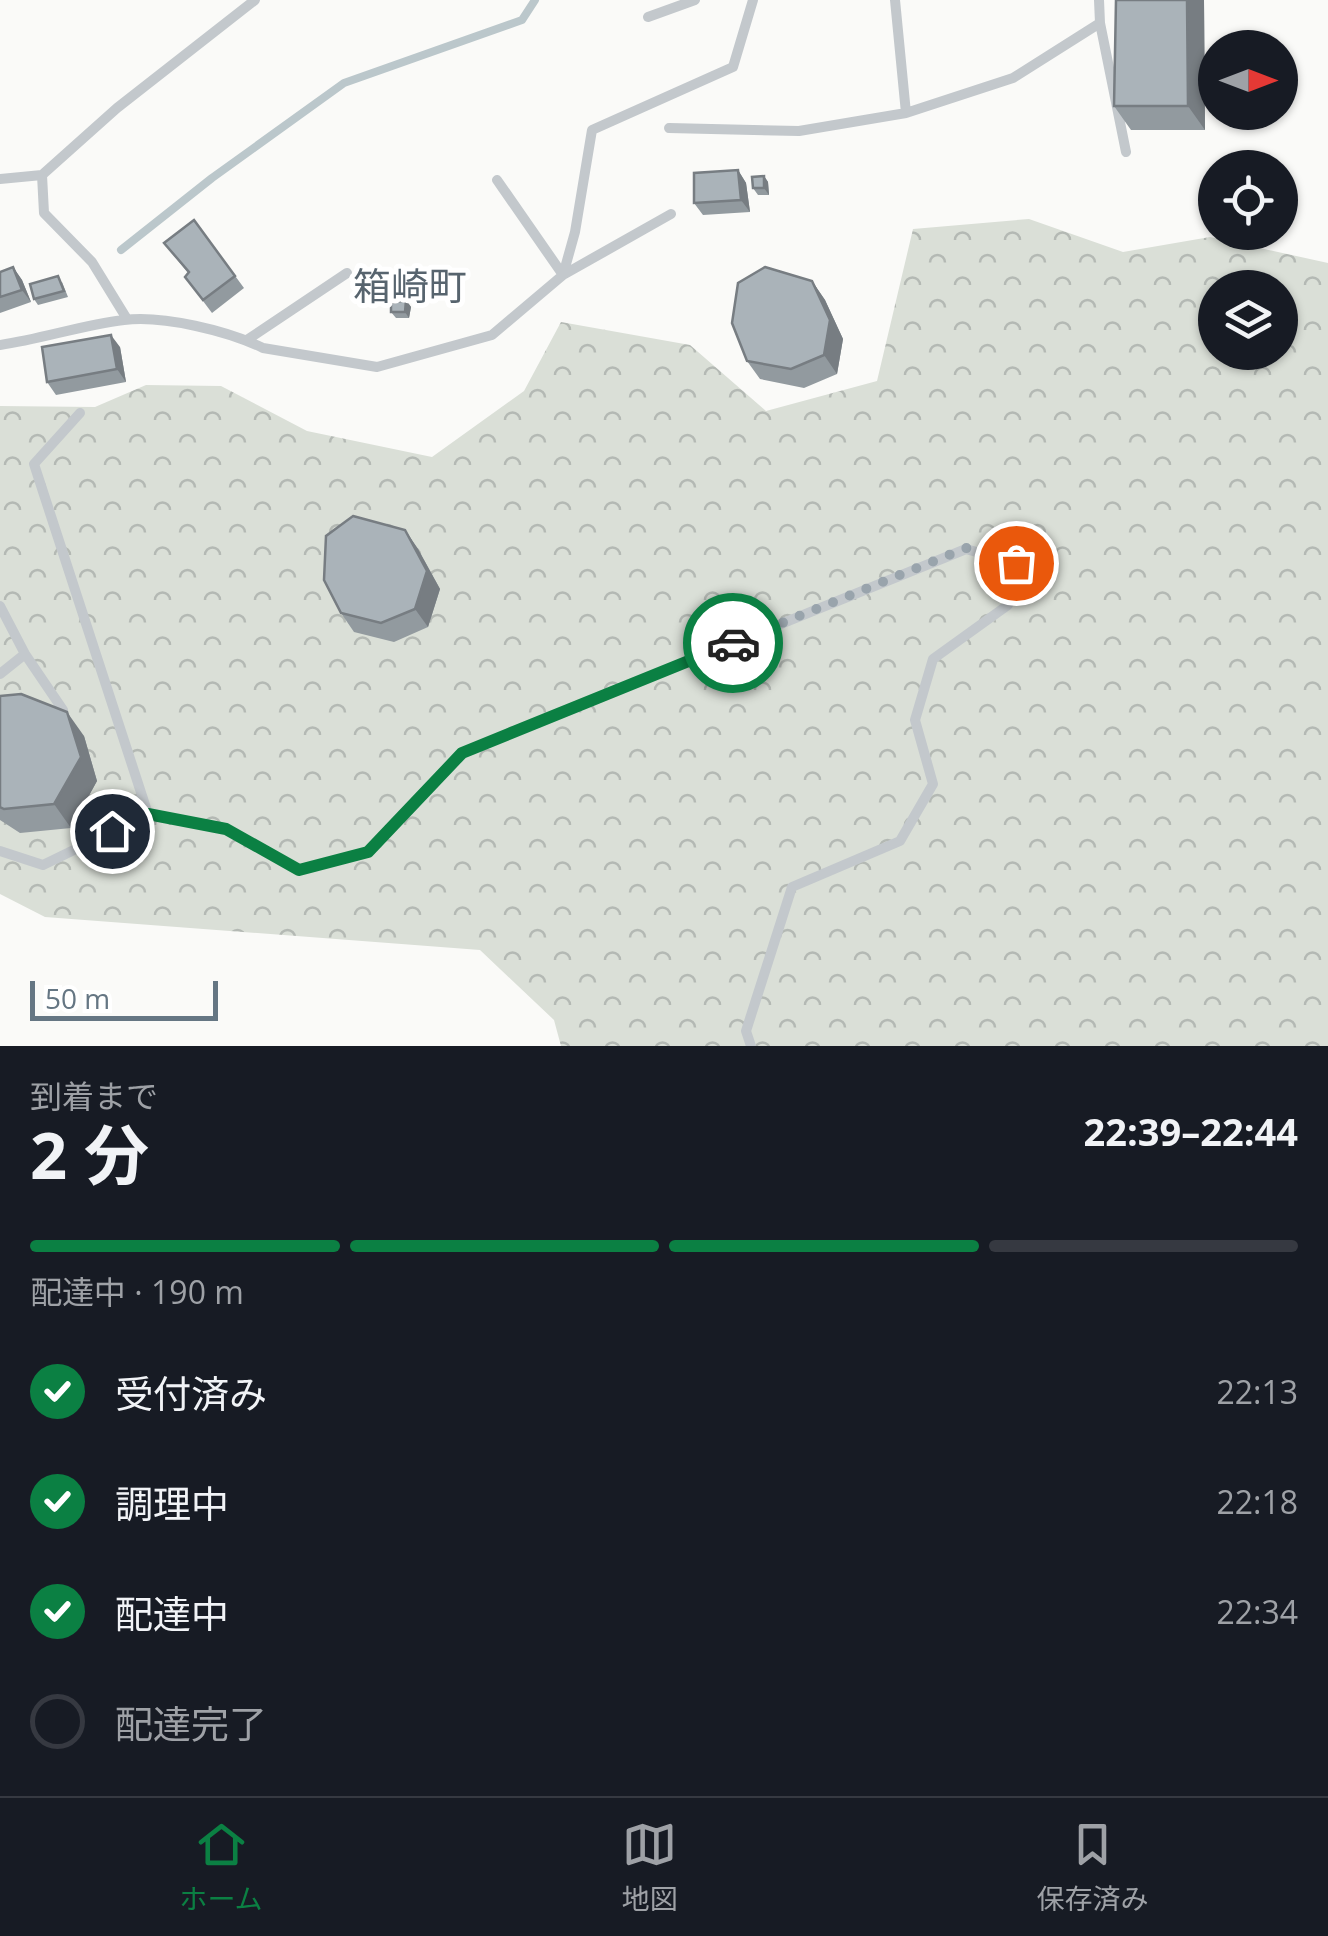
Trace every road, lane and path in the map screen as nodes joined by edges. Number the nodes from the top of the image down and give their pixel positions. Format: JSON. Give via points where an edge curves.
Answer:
{"nodes":[{"id":1,"x":255,"y":0,"type":"edge"},
{"id":2,"x":696,"y":0,"type":"edge"},
{"id":3,"x":753,"y":0,"type":"edge"},
{"id":4,"x":896,"y":0,"type":"edge"},
{"id":5,"x":1100,"y":0,"type":"edge"},
{"id":6,"x":648,"y":17,"type":"dead end"},
{"id":7,"x":1100,"y":23,"type":"junction"},
{"id":8,"x":906,"y":113,"type":"junction"},
{"id":9,"x":668,"y":128,"type":"dead end"},
{"id":10,"x":1126,"y":152,"type":"dead end"},
{"id":11,"x":42,"y":175,"type":"junction"},
{"id":12,"x":0,"y":179,"type":"edge"},
{"id":13,"x":497,"y":180,"type":"dead end"},
{"id":14,"x":671,"y":214,"type":"dead end"},
{"id":15,"x":347,"y":273,"type":"dead end"},
{"id":16,"x":563,"y":275,"type":"junction"},
{"id":17,"x":127,"y":320,"type":"junction"},
{"id":18,"x":247,"y":340,"type":"junction"},
{"id":19,"x":0,"y":345,"type":"edge"},
{"id":20,"x":80,"y":414,"type":"dead end"},
{"id":21,"x":0,"y":606,"type":"edge"},
{"id":22,"x":24,"y":654,"type":"junction"},
{"id":23,"x":0,"y":674,"type":"edge"},
{"id":24,"x":62,"y":710,"type":"edge"},
{"id":25,"x":148,"y":814,"type":"junction"},
{"id":26,"x":0,"y":850,"type":"edge"},
{"id":27,"x":751,"y":1046,"type":"edge"}],
"edges":[{"from":1,"to":11,"type":"lane"},
{"from":2,"to":6,"type":"lane"},
{"from":3,"to":16,"type":"lane","via":[[732,67],[592,130]]},
{"from":4,"to":8,"type":"lane"},
{"from":5,"to":7,"type":"lane"},
{"from":7,"to":8,"type":"lane","via":[[1013,78]]},
{"from":7,"to":10,"type":"lane"},
{"from":8,"to":9,"type":"lane","via":[[799,131]]},
{"from":11,"to":12,"type":"lane"},
{"from":11,"to":17,"type":"lane","via":[[44,213],[92,262]]},
{"from":13,"to":16,"type":"lane"},
{"from":14,"to":16,"type":"lane"},
{"from":15,"to":18,"type":"lane"},
{"from":16,"to":18,"type":"lane","via":[[492,335],[377,367]]},
{"from":17,"to":18,"type":"lane","via":[[177,323]]},
{"from":17,"to":19,"type":"lane"},
{"from":20,"to":25,"type":"lane","via":[[34,464]]},
{"from":21,"to":22,"type":"lane"},
{"from":22,"to":23,"type":"lane"},
{"from":22,"to":24,"type":"lane"},
{"from":25,"to":26,"type":"lane","via":[[42,865]]},
{"from":25,"to":27,"type":"lane","via":[[226,829],[299,870],[368,852],[462,753],[966,548],[1016,563],[1008,606],[933,659],[914,720],[933,784],[900,841],[792,887],[746,1030]]}]}
